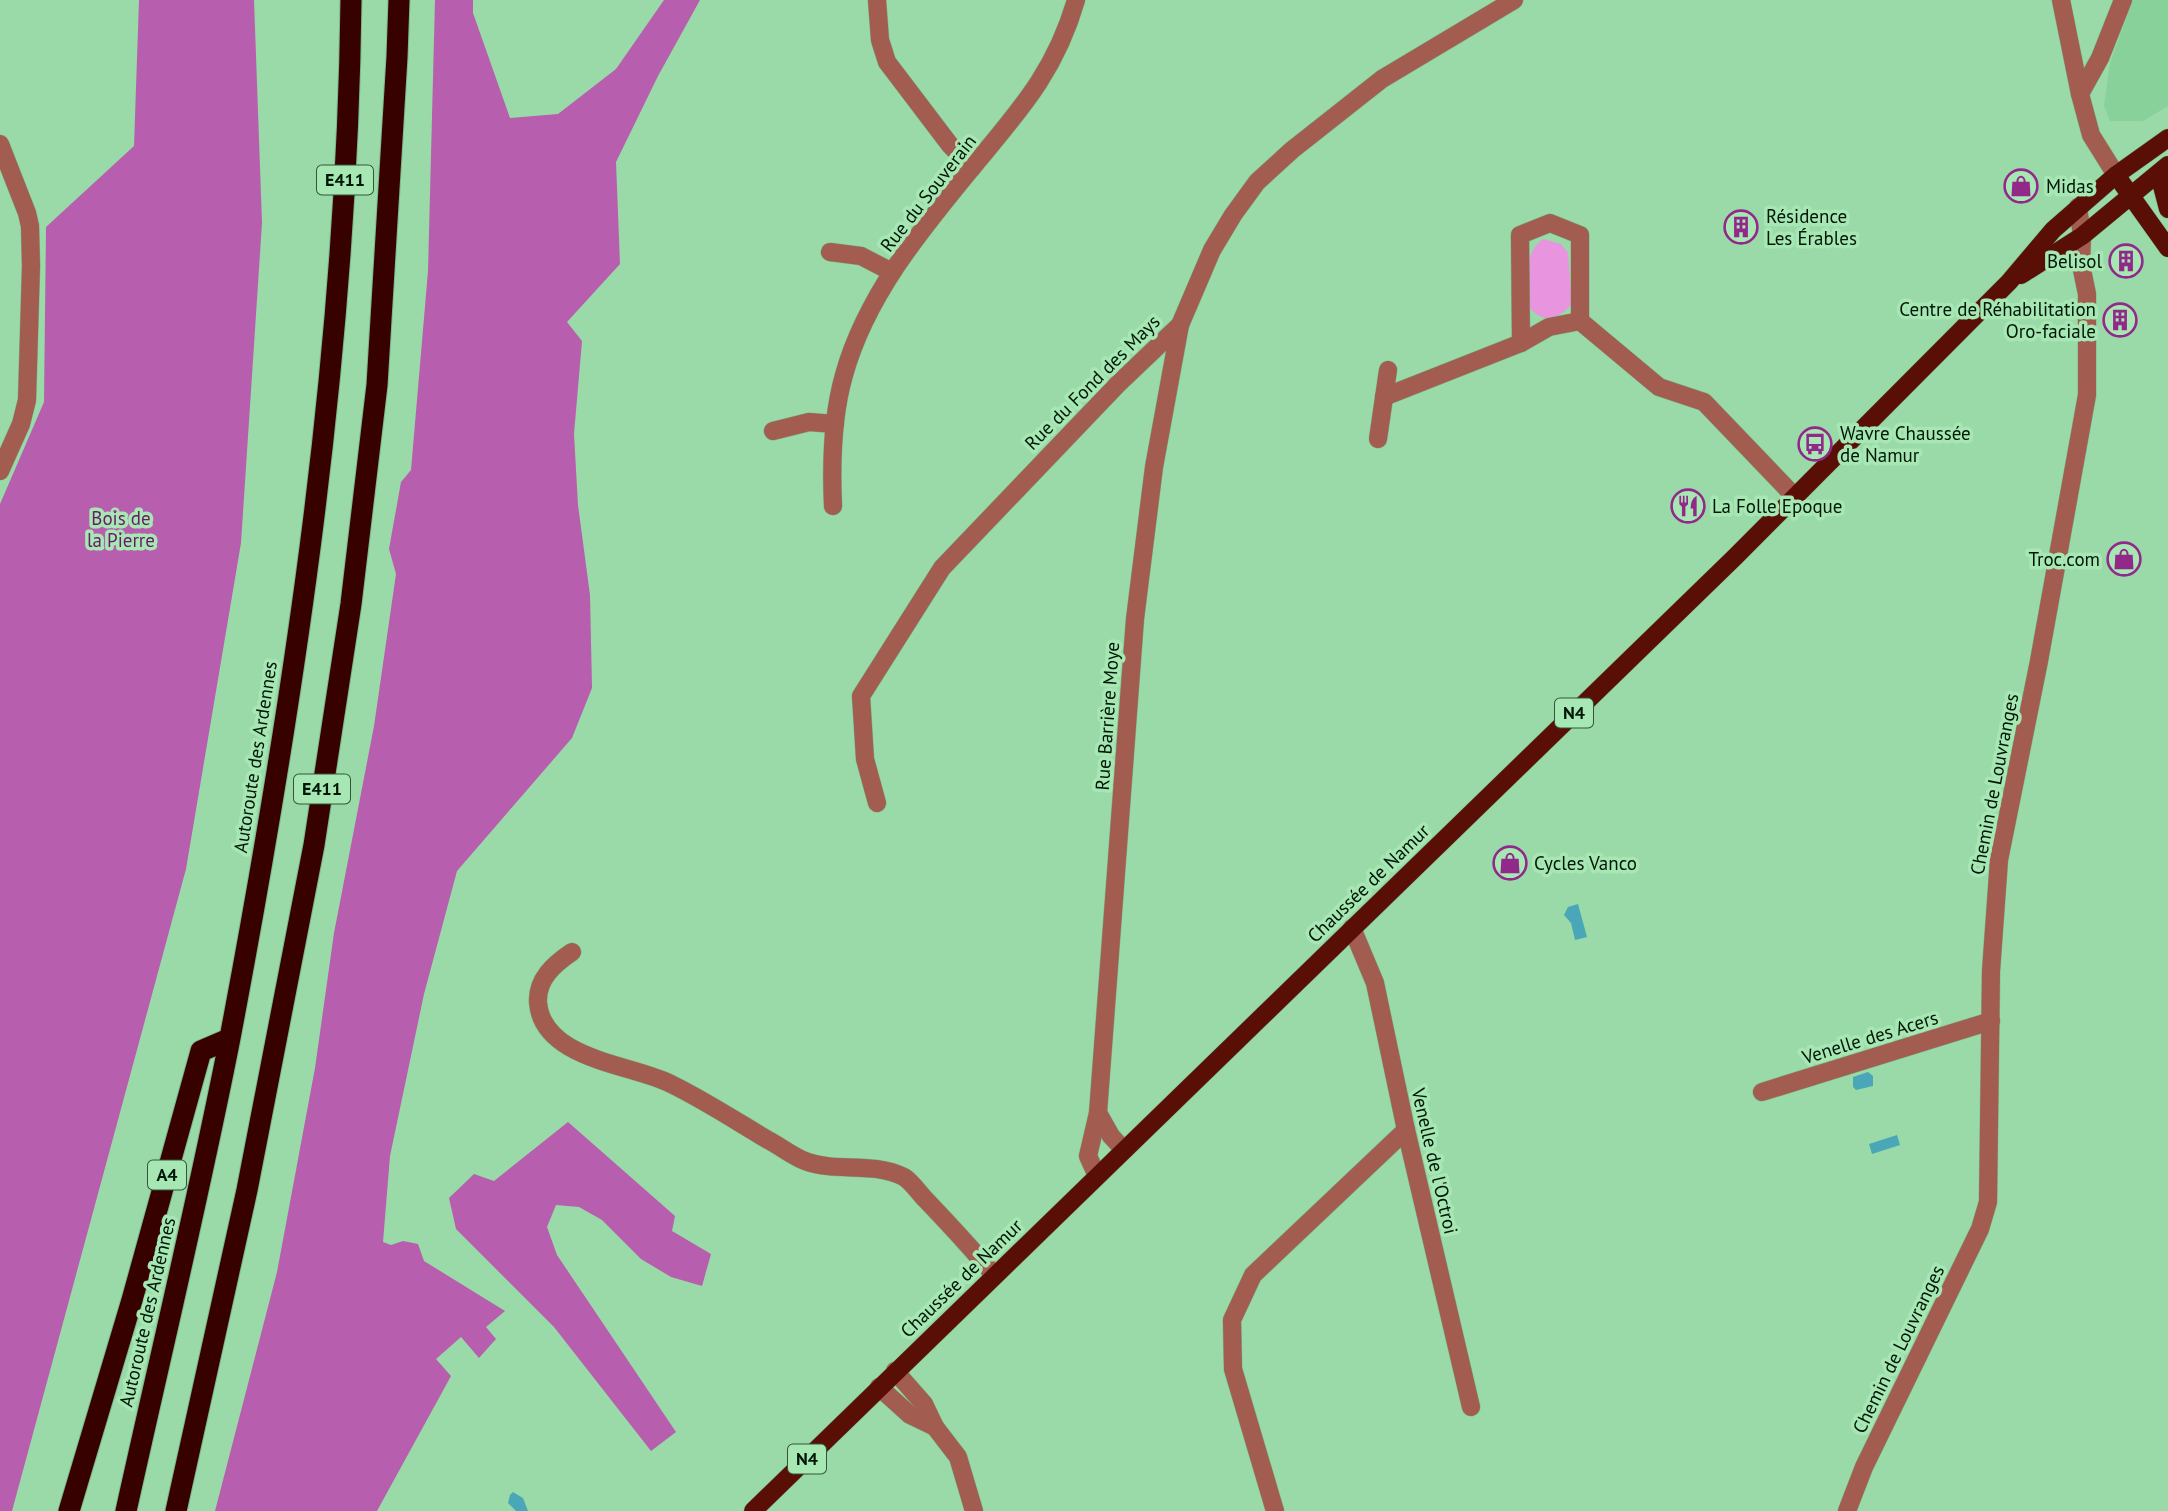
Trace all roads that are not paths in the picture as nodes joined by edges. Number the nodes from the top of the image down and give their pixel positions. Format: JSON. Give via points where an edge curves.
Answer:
{"nodes":[{"id":1,"x":351,"y":0,"type":"edge"},
{"id":2,"x":398,"y":0,"type":"edge"},
{"id":3,"x":877,"y":0,"type":"edge"},
{"id":4,"x":1076,"y":0,"type":"edge"},
{"id":5,"x":1514,"y":0,"type":"edge"},
{"id":6,"x":2062,"y":0,"type":"edge"},
{"id":7,"x":2123,"y":0,"type":"edge"},
{"id":8,"x":2080,"y":94,"type":"junction"},
{"id":9,"x":2168,"y":138,"type":"edge"},
{"id":10,"x":0,"y":144,"type":"edge"},
{"id":11,"x":2168,"y":165,"type":"edge"},
{"id":12,"x":972,"y":168,"type":"junction"},
{"id":13,"x":2116,"y":175,"type":"junction"},
{"id":14,"x":7,"y":189,"type":"edge"},
{"id":15,"x":2130,"y":197,"type":"junction"},
{"id":16,"x":2078,"y":207,"type":"junction"},
{"id":17,"x":2168,"y":209,"type":"edge"},
{"id":18,"x":2082,"y":236,"type":"junction"},
{"id":19,"x":2168,"y":248,"type":"edge"},
{"id":20,"x":830,"y":252,"type":"dead end"},
{"id":21,"x":892,"y":272,"type":"junction"},
{"id":22,"x":2009,"y":282,"type":"junction"},
{"id":23,"x":1580,"y":321,"type":"junction"},
{"id":24,"x":1180,"y":325,"type":"junction"},
{"id":25,"x":1521,"y":343,"type":"junction"},
{"id":26,"x":1388,"y":370,"type":"dead end"},
{"id":27,"x":1384,"y":397,"type":"junction"},
{"id":28,"x":835,"y":425,"type":"junction"},
{"id":29,"x":773,"y":431,"type":"dead end"},
{"id":30,"x":1378,"y":439,"type":"dead end"},
{"id":31,"x":0,"y":471,"type":"edge"},
{"id":32,"x":1795,"y":497,"type":"junction"},
{"id":33,"x":833,"y":506,"type":"dead end"},
{"id":34,"x":877,"y":803,"type":"dead end"},
{"id":35,"x":1352,"y":928,"type":"junction"},
{"id":36,"x":572,"y":952,"type":"dead end"},
{"id":37,"x":1990,"y":1021,"type":"junction"},
{"id":38,"x":229,"y":1039,"type":"junction"},
{"id":39,"x":1762,"y":1092,"type":"dead end"},
{"id":40,"x":1098,"y":1113,"type":"junction"},
{"id":41,"x":1406,"y":1130,"type":"junction"},
{"id":42,"x":1124,"y":1150,"type":"junction"},
{"id":43,"x":1097,"y":1176,"type":"junction"},
{"id":44,"x":994,"y":1275,"type":"junction"},
{"id":45,"x":895,"y":1371,"type":"junction"},
{"id":46,"x":878,"y":1387,"type":"junction"},
{"id":47,"x":1471,"y":1407,"type":"dead end"},
{"id":48,"x":935,"y":1427,"type":"junction"},
{"id":49,"x":69,"y":1511,"type":"edge"},
{"id":50,"x":126,"y":1511,"type":"edge"},
{"id":51,"x":177,"y":1511,"type":"edge"},
{"id":52,"x":753,"y":1511,"type":"edge"},
{"id":53,"x":974,"y":1511,"type":"edge"},
{"id":54,"x":1275,"y":1511,"type":"edge"},
{"id":55,"x":1847,"y":1511,"type":"edge"}],
"edges":[{"from":1,"to":38,"type":"highway","name":"Autoroute des Ardennes","number":"E411","via":[[341,250],[328,387],[285,724]]},
{"from":2,"to":51,"type":"highway","number":"E411","via":[[377,385],[351,604],[314,845],[247,1190]]},
{"from":3,"to":12,"type":"street","via":[[887,62]]},
{"from":4,"to":12,"type":"street","name":"Rue du Souverain","via":[[1060,48],[1044,76]]},
{"from":5,"to":24,"type":"street","name":"Rue du Fond des Mays","via":[[1382,79],[1257,182],[1212,250]]},
{"from":6,"to":8,"type":"street"},
{"from":7,"to":8,"type":"street"},
{"from":8,"to":13,"type":"street","via":[[2091,135]]},
{"from":9,"to":13,"type":"main road","number":"N4"},
{"from":10,"to":14,"type":"street"},
{"from":11,"to":15,"type":"main road","number":"N4"},
{"from":11,"to":17,"type":"main road","via":[[2162,186]]},
{"from":12,"to":21,"type":"street","name":"Rue du Souverain"},
{"from":13,"to":15,"type":"main road"},
{"from":13,"to":16,"type":"main road","name":"Chaussée de Namur","number":"N4"},
{"from":14,"to":31,"type":"street","via":[[27,213],[30,226],[28,386],[24,415]]},
{"from":15,"to":18,"type":"main road","name":"Chaussée de Namur","number":"N4"},
{"from":15,"to":19,"type":"main road"},
{"from":16,"to":18,"type":"street","name":"Chemin de Louvranges"},
{"from":16,"to":22,"type":"main road","name":"Chaussée de Namur","number":"N4"},
{"from":18,"to":22,"type":"main road","name":"Chaussée de Namur","number":"N4"},
{"from":18,"to":37,"type":"street","name":"Chemin de Louvranges","via":[[2087,395],[1998,860]]},
{"from":20,"to":21,"type":"street","via":[[862,256]]},
{"from":21,"to":28,"type":"street","name":"Rue du Souverain","via":[[855,341]]},
{"from":22,"to":32,"type":"main road","name":"Chaussée de Namur","number":"N4"},
{"from":23,"to":25,"type":"street","via":[[1549,327]]},
{"from":23,"to":25,"type":"street","via":[[1580,235],[1550,223],[1520,235]]},
{"from":23,"to":32,"type":"street","via":[[1658,387],[1704,402]]},
{"from":24,"to":34,"type":"street","name":"Rue du Fond des Mays","via":[[1029,474],[942,568],[861,696],[865,759]]},
{"from":24,"to":40,"type":"street","name":"Rue Barrière Moye","via":[[1154,467],[1135,619]]},
{"from":25,"to":27,"type":"street"},
{"from":26,"to":27,"type":"street"},
{"from":27,"to":30,"type":"street"},
{"from":28,"to":29,"type":"street","via":[[809,422]]},
{"from":28,"to":33,"type":"street","name":"Rue du Souverain"},
{"from":32,"to":35,"type":"main road","name":"Chaussée de Namur","number":"N4"},
{"from":35,"to":41,"type":"street","name":"Venelle de l'Octroi","via":[[1375,983]]},
{"from":35,"to":42,"type":"main road","name":"Chaussée de Namur","number":"N4"},
{"from":36,"to":44,"type":"street","via":[[550,969],[538,994],[542,1017],[568,1046],[597,1061],[670,1083],[805,1161],[838,1168],[873,1167],[905,1178]]},
{"from":37,"to":39,"type":"street","name":"Venelle des Acers"},
{"from":37,"to":55,"type":"street","name":"Chemin de Louvranges","via":[[1988,1202],[1980,1229]]},
{"from":38,"to":49,"type":"highway","number":"A4","via":[[201,1051]]},
{"from":38,"to":50,"type":"highway","name":"Autoroute des Ardennes","number":"E411"},
{"from":40,"to":42,"type":"street"},
{"from":40,"to":43,"type":"street","name":"Rue Barrière Moye","via":[[1088,1156]]},
{"from":41,"to":47,"type":"street","name":"Venelle de l'Octroi"},
{"from":41,"to":54,"type":"street","via":[[1253,1275],[1232,1320],[1233,1369]]},
{"from":42,"to":43,"type":"main road","name":"Chaussée de Namur","number":"N4"},
{"from":43,"to":44,"type":"main road","name":"Chaussée de Namur","number":"N4"},
{"from":44,"to":45,"type":"main road","name":"Chaussée de Namur","number":"N4"},
{"from":45,"to":46,"type":"main road","name":"Chaussée de Namur","number":"N4"},
{"from":45,"to":48,"type":"street","via":[[924,1404]]},
{"from":46,"to":48,"type":"street","via":[[910,1415]]},
{"from":46,"to":52,"type":"main road","name":"Chaussée de Namur","number":"N4"},
{"from":48,"to":53,"type":"street","via":[[958,1457]]}]}
